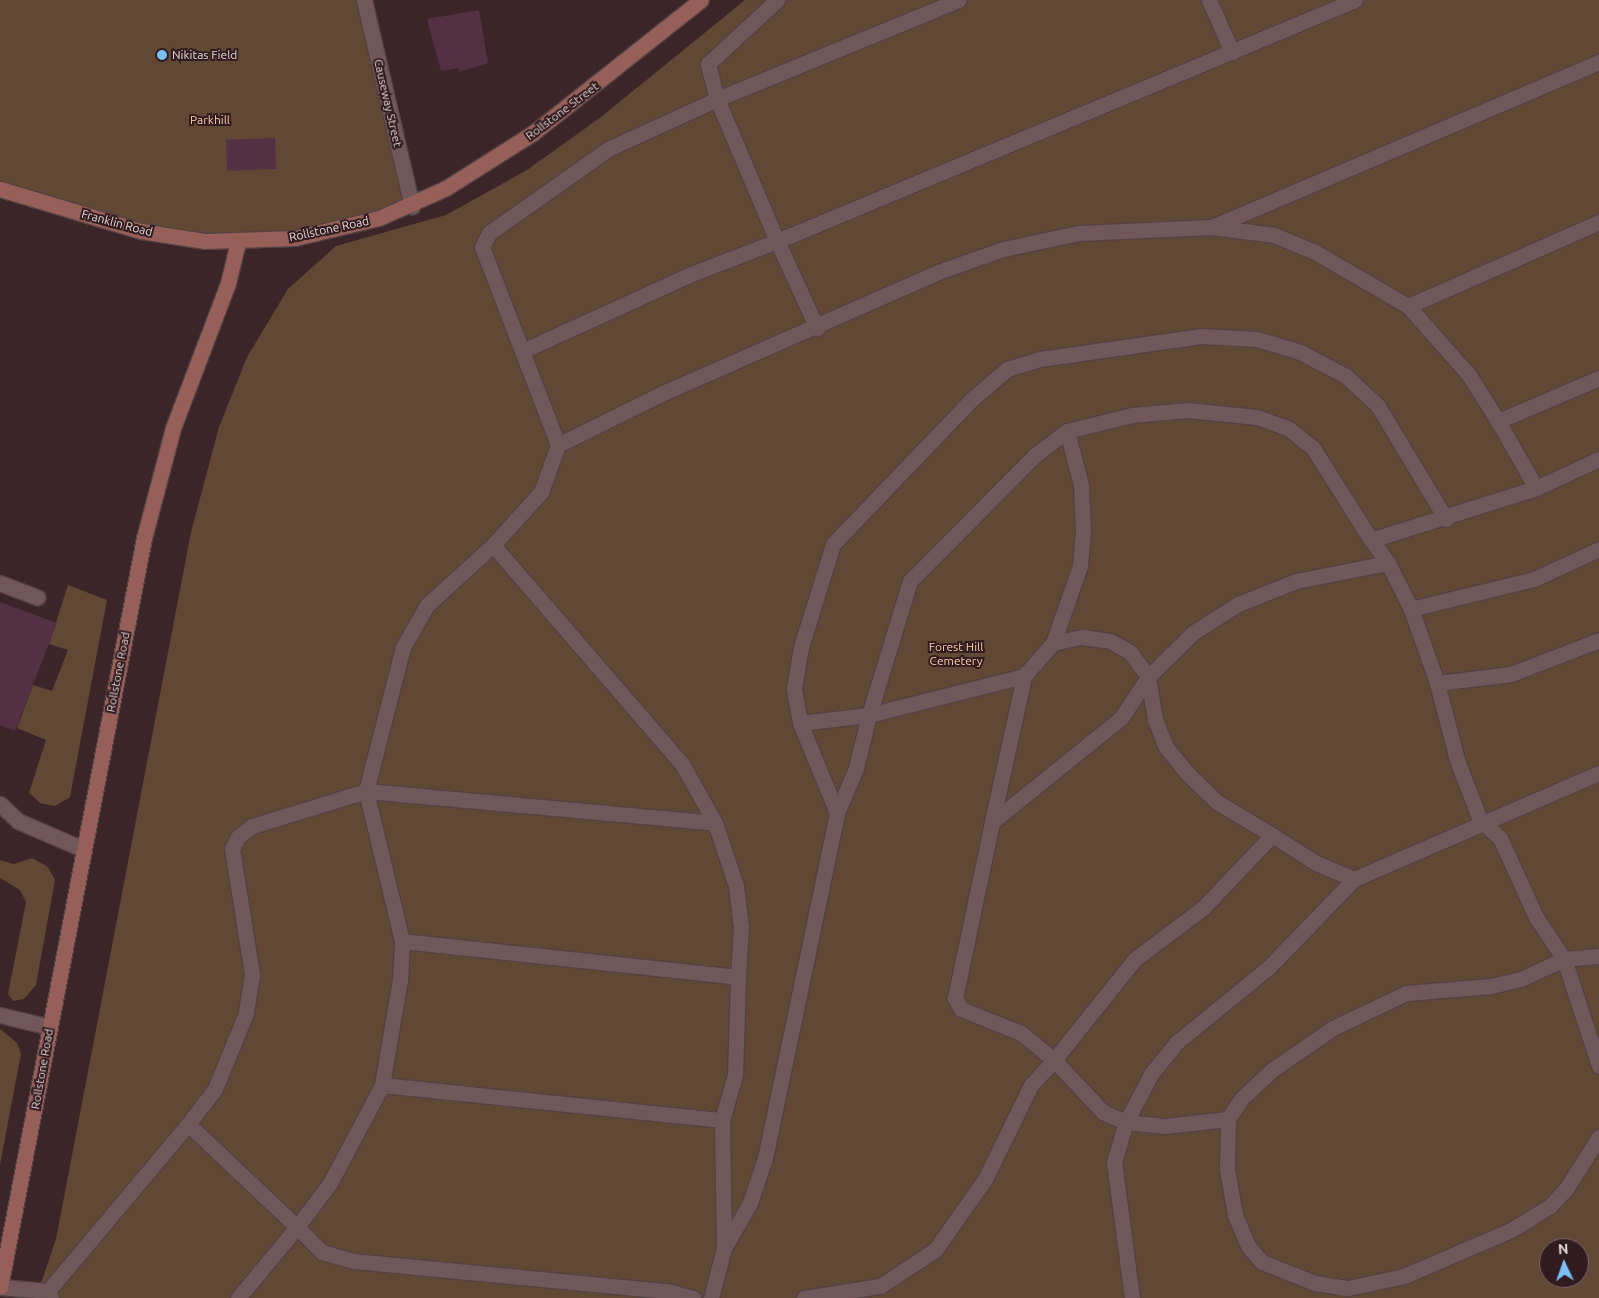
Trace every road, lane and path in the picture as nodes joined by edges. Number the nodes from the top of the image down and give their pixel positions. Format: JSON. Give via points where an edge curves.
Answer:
{"nodes":[{"id":1,"x":364,"y":0,"type":"edge"},
{"id":2,"x":701,"y":0,"type":"edge"},
{"id":3,"x":776,"y":0,"type":"edge"},
{"id":4,"x":958,"y":0,"type":"edge"},
{"id":5,"x":1210,"y":0,"type":"edge"},
{"id":6,"x":1355,"y":0,"type":"edge"},
{"id":7,"x":1232,"y":52,"type":"junction"},
{"id":8,"x":1599,"y":62,"type":"edge"},
{"id":9,"x":717,"y":99,"type":"junction"},
{"id":10,"x":0,"y":189,"type":"edge"},
{"id":11,"x":412,"y":206,"type":"junction"},
{"id":12,"x":1599,"y":222,"type":"edge"},
{"id":13,"x":1211,"y":227,"type":"junction"},
{"id":14,"x":238,"y":242,"type":"junction"},
{"id":15,"x":777,"y":242,"type":"junction"},
{"id":16,"x":1408,"y":306,"type":"junction"},
{"id":17,"x":817,"y":328,"type":"junction"},
{"id":18,"x":522,"y":351,"type":"junction"},
{"id":19,"x":1599,"y":378,"type":"edge"},
{"id":20,"x":1498,"y":421,"type":"junction"},
{"id":21,"x":1067,"y":431,"type":"junction"},
{"id":22,"x":558,"y":445,"type":"junction"},
{"id":23,"x":1599,"y":459,"type":"edge"},
{"id":24,"x":1536,"y":488,"type":"junction"},
{"id":25,"x":1446,"y":519,"type":"junction"},
{"id":26,"x":1371,"y":540,"type":"junction"},
{"id":27,"x":493,"y":545,"type":"junction"},
{"id":28,"x":1599,"y":549,"type":"edge"},
{"id":29,"x":1388,"y":563,"type":"junction"},
{"id":30,"x":0,"y":583,"type":"edge"},
{"id":31,"x":37,"y":597,"type":"dead end"},
{"id":32,"x":1412,"y":609,"type":"junction"},
{"id":33,"x":1599,"y":640,"type":"edge"},
{"id":34,"x":1053,"y":643,"type":"junction"},
{"id":35,"x":1024,"y":676,"type":"junction"},
{"id":36,"x":1148,"y":677,"type":"junction"},
{"id":37,"x":1436,"y":683,"type":"junction"},
{"id":38,"x":869,"y":715,"type":"junction"},
{"id":39,"x":800,"y":723,"type":"junction"},
{"id":40,"x":1599,"y":772,"type":"edge"},
{"id":41,"x":366,"y":791,"type":"junction"},
{"id":42,"x":0,"y":804,"type":"edge"},
{"id":43,"x":836,"y":813,"type":"junction"},
{"id":44,"x":1480,"y":820,"type":"junction"},
{"id":45,"x":992,"y":822,"type":"junction"},
{"id":46,"x":715,"y":824,"type":"junction"},
{"id":47,"x":1272,"y":835,"type":"junction"},
{"id":48,"x":83,"y":849,"type":"junction"},
{"id":49,"x":1354,"y":879,"type":"junction"},
{"id":50,"x":402,"y":941,"type":"junction"},
{"id":51,"x":1599,"y":956,"type":"edge"},
{"id":52,"x":1564,"y":959,"type":"junction"},
{"id":53,"x":738,"y":977,"type":"junction"},
{"id":54,"x":0,"y":1015,"type":"edge"},
{"id":55,"x":50,"y":1027,"type":"junction"},
{"id":56,"x":1054,"y":1060,"type":"junction"},
{"id":57,"x":1599,"y":1066,"type":"edge"},
{"id":58,"x":382,"y":1085,"type":"junction"},
{"id":59,"x":1228,"y":1119,"type":"junction"},
{"id":60,"x":722,"y":1120,"type":"junction"},
{"id":61,"x":1126,"y":1122,"type":"junction"},
{"id":62,"x":188,"y":1124,"type":"junction"},
{"id":63,"x":1599,"y":1137,"type":"edge"},
{"id":64,"x":1599,"y":1152,"type":"edge"},
{"id":65,"x":1586,"y":1160,"type":"junction"},
{"id":66,"x":297,"y":1227,"type":"junction"},
{"id":67,"x":724,"y":1248,"type":"junction"},
{"id":68,"x":0,"y":1287,"type":"edge"},
{"id":69,"x":1347,"y":1293,"type":"edge"},
{"id":70,"x":49,"y":1294,"type":"edge"},
{"id":71,"x":238,"y":1298,"type":"edge"},
{"id":72,"x":694,"y":1298,"type":"edge"},
{"id":73,"x":711,"y":1298,"type":"edge"},
{"id":74,"x":804,"y":1298,"type":"edge"},
{"id":75,"x":1132,"y":1298,"type":"edge"}],
"edges":[{"from":1,"to":11,"type":"street","name":"Causeway Street"},
{"from":2,"to":11,"type":"main road","name":"Rollstone Street","via":[[534,133]]},
{"from":3,"to":9,"type":"street","via":[[708,64]]},
{"from":4,"to":9,"type":"street"},
{"from":5,"to":7,"type":"street"},
{"from":6,"to":7,"type":"street"},
{"from":7,"to":15,"type":"street"},
{"from":8,"to":13,"type":"street"},
{"from":9,"to":15,"type":"street"},
{"from":9,"to":18,"type":"street","via":[[608,149],[489,233],[482,247]]},
{"from":10,"to":14,"type":"main road","name":"Franklin Road","via":[[141,231]]},
{"from":11,"to":14,"type":"main road","name":"Rollstone Road","via":[[294,238]]},
{"from":12,"to":16,"type":"street"},
{"from":13,"to":16,"type":"street","via":[[1282,238],[1339,264]]},
{"from":13,"to":17,"type":"street","via":[[1079,233],[1003,249],[938,272]]},
{"from":14,"to":48,"type":"main road","name":"Rollstone Road","via":[[228,283],[173,428],[146,528]]},
{"from":15,"to":17,"type":"street"},
{"from":15,"to":18,"type":"street","via":[[688,275]]},
{"from":16,"to":20,"type":"street","via":[[1469,375]]},
{"from":17,"to":22,"type":"street","via":[[665,392]]},
{"from":18,"to":22,"type":"street"},
{"from":19,"to":20,"type":"street"},
{"from":20,"to":24,"type":"street"},
{"from":21,"to":26,"type":"street","via":[[1132,415],[1188,410],[1258,417],[1288,428],[1313,448]]},
{"from":21,"to":34,"type":"street","via":[[1079,476],[1083,531],[1080,566]]},
{"from":21,"to":38,"type":"street","via":[[1035,455],[910,582]]},
{"from":22,"to":27,"type":"street","via":[[541,492]]},
{"from":23,"to":24,"type":"street"},
{"from":24,"to":25,"type":"street"},
{"from":25,"to":26,"type":"street"},
{"from":25,"to":39,"type":"street","via":[[1378,406],[1346,376],[1300,352],[1257,339],[1201,336],[1040,359],[1006,369],[970,400],[833,544],[801,647],[794,689]]},
{"from":26,"to":29,"type":"street"},
{"from":27,"to":41,"type":"street","via":[[427,605],[403,647]]},
{"from":27,"to":46,"type":"street","via":[[682,764]]},
{"from":28,"to":32,"type":"street","via":[[1534,579]]},
{"from":29,"to":32,"type":"street"},
{"from":29,"to":36,"type":"street","via":[[1296,581],[1238,604],[1194,632]]},
{"from":30,"to":31,"type":"street"},
{"from":32,"to":37,"type":"street"},
{"from":33,"to":37,"type":"street","via":[[1511,674]]},
{"from":34,"to":35,"type":"street"},
{"from":34,"to":36,"type":"street","via":[[1082,637],[1110,641],[1130,652]]},
{"from":35,"to":38,"type":"street"},
{"from":35,"to":45,"type":"street"},
{"from":36,"to":45,"type":"street","via":[[1121,718]]},
{"from":36,"to":47,"type":"street","via":[[1155,719],[1166,747],[1217,802]]},
{"from":37,"to":44,"type":"street","via":[[1457,760]]},
{"from":38,"to":39,"type":"street"},
{"from":38,"to":43,"type":"street","via":[[856,768]]},
{"from":39,"to":43,"type":"street"},
{"from":40,"to":44,"type":"street"},
{"from":41,"to":46,"type":"street"},
{"from":41,"to":50,"type":"street"},
{"from":41,"to":62,"type":"street","via":[[252,826],[238,837],[232,849],[252,974],[246,1013],[215,1089]]},
{"from":42,"to":48,"type":"street","via":[[18,821]]},
{"from":43,"to":67,"type":"street","via":[[765,1158],[750,1203]]},
{"from":44,"to":49,"type":"street"},
{"from":44,"to":52,"type":"street","via":[[1500,838],[1536,917]]},
{"from":45,"to":56,"type":"street","via":[[955,998],[961,1009],[1020,1033]]},
{"from":46,"to":53,"type":"street","via":[[736,886],[741,927]]},
{"from":47,"to":49,"type":"street","via":[[1316,863]]},
{"from":47,"to":56,"type":"street","via":[[1203,908],[1135,959]]},
{"from":48,"to":55,"type":"main road","name":"Rollstone Road"},
{"from":49,"to":61,"type":"street","via":[[1269,967],[1177,1042],[1151,1074]]},
{"from":50,"to":53,"type":"street"},
{"from":50,"to":58,"type":"street","via":[[400,980]]},
{"from":51,"to":52,"type":"street"},
{"from":52,"to":57,"type":"street"},
{"from":52,"to":59,"type":"street","via":[[1521,979],[1406,993],[1376,1005],[1272,1070],[1242,1098]]},
{"from":53,"to":60,"type":"street","via":[[735,1074]]},
{"from":54,"to":55,"type":"street"},
{"from":55,"to":68,"type":"main road","name":"Rollstone Road"},
{"from":56,"to":61,"type":"street","via":[[1103,1112]]},
{"from":56,"to":74,"type":"street","via":[[1030,1085],[985,1178],[935,1250],[880,1286]]},
{"from":58,"to":60,"type":"street"},
{"from":58,"to":66,"type":"street","via":[[330,1183]]},
{"from":59,"to":61,"type":"street","via":[[1165,1126]]},
{"from":59,"to":69,"type":"street","via":[[1227,1169],[1235,1215],[1248,1246],[1278,1272]]},
{"from":60,"to":67,"type":"street"},
{"from":61,"to":75,"type":"street","via":[[1114,1162]]},
{"from":62,"to":66,"type":"street"},
{"from":62,"to":70,"type":"street"},
{"from":63,"to":65,"type":"street"},
{"from":64,"to":65,"type":"street"},
{"from":65,"to":69,"type":"street","via":[[1550,1206],[1511,1230],[1404,1276]]},
{"from":66,"to":71,"type":"street"},
{"from":66,"to":72,"type":"street","via":[[322,1252],[354,1260],[666,1291]]},
{"from":67,"to":73,"type":"street"},
{"from":68,"to":70,"type":"street"}]}
